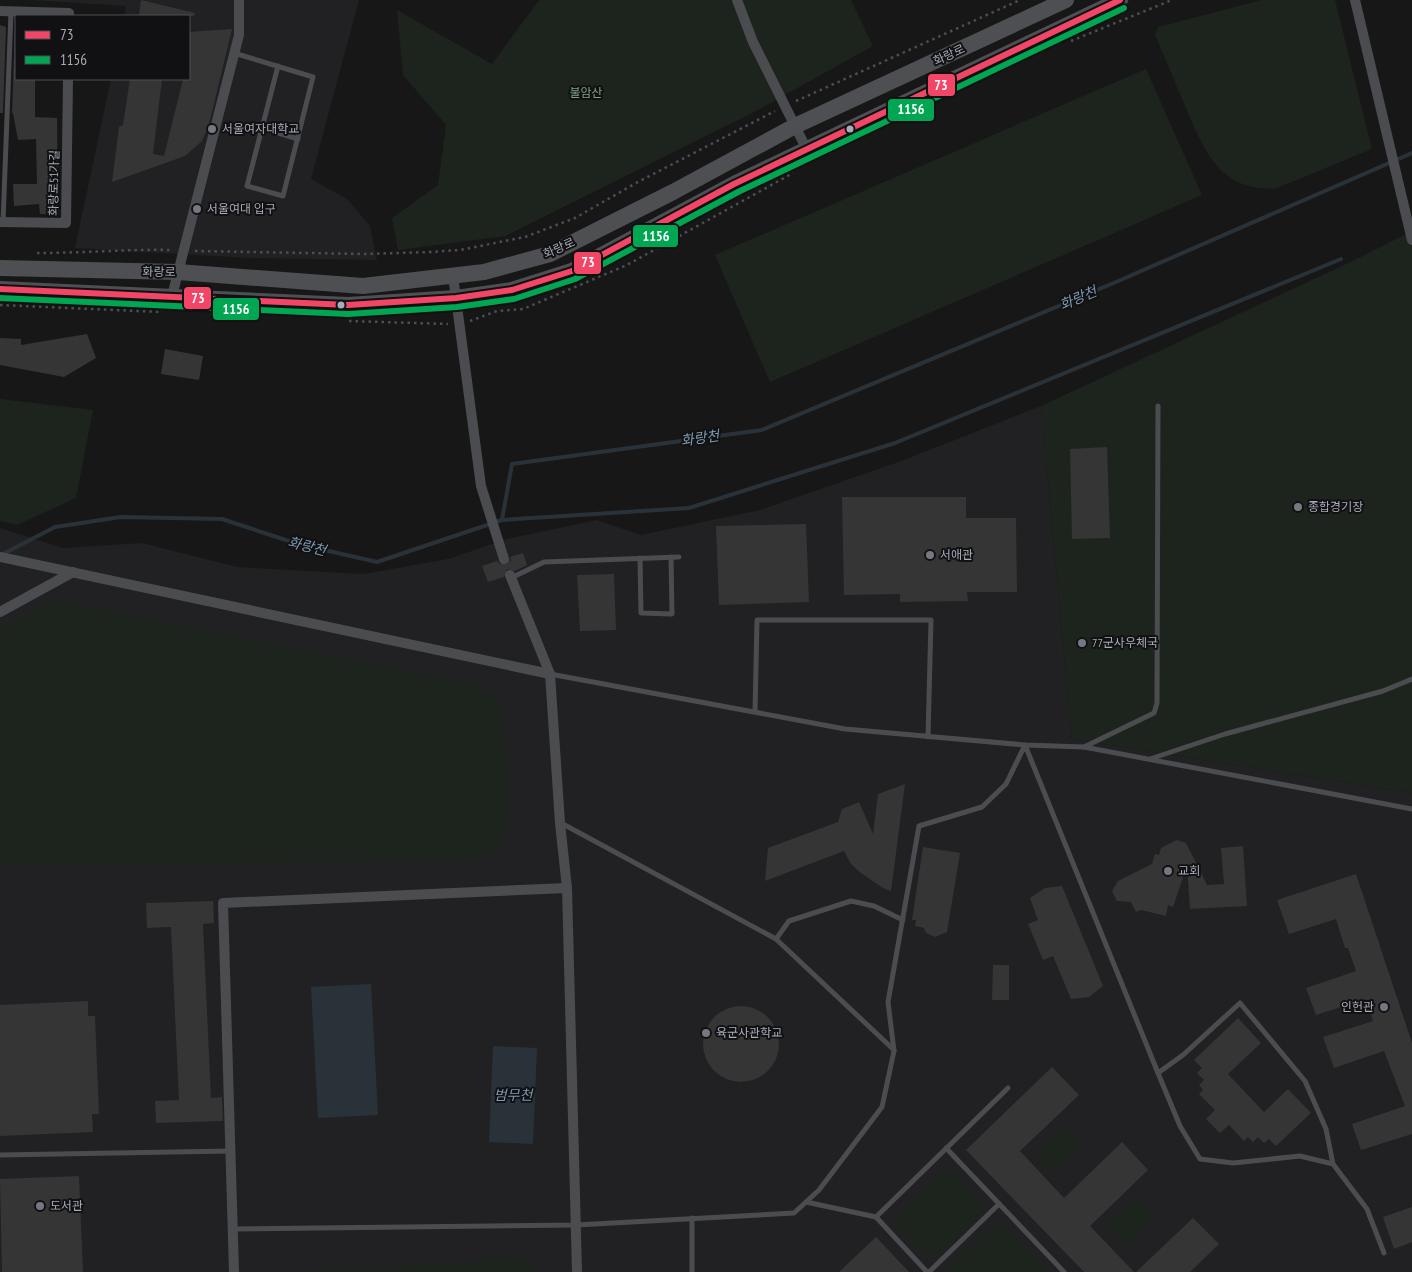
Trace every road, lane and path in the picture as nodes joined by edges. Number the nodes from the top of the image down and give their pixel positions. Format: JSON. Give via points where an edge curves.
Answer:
{"nodes":[{"id":1,"x":239,"y":0,"type":"edge"},
{"id":2,"x":737,"y":0,"type":"edge"},
{"id":3,"x":1020,"y":0,"type":"edge"},
{"id":4,"x":1066,"y":0,"type":"edge"},
{"id":5,"x":1120,"y":0,"type":"edge"},
{"id":6,"x":1355,"y":0,"type":"edge"},
{"id":7,"x":5,"y":12,"type":"edge"},
{"id":8,"x":69,"y":15,"type":"edge"},
{"id":9,"x":234,"y":53,"type":"junction"},
{"id":10,"x":278,"y":66,"type":"junction"},
{"id":11,"x":68,"y":80,"type":"edge"},
{"id":12,"x":785,"y":106,"type":"junction"},
{"id":13,"x":795,"y":126,"type":"junction"},
{"id":14,"x":262,"y":128,"type":"junction"},
{"id":15,"x":298,"y":138,"type":"junction"},
{"id":16,"x":806,"y":148,"type":"junction"},
{"id":17,"x":1,"y":222,"type":"edge"},
{"id":18,"x":1412,"y":240,"type":"edge"},
{"id":19,"x":183,"y":250,"type":"junction"},
{"id":20,"x":30,"y":253,"type":"dead end"},
{"id":21,"x":0,"y":268,"type":"edge"},
{"id":22,"x":178,"y":272,"type":"junction"},
{"id":23,"x":453,"y":276,"type":"junction"},
{"id":24,"x":0,"y":289,"type":"edge"},
{"id":25,"x":172,"y":296,"type":"junction"},
{"id":26,"x":456,"y":298,"type":"junction"},
{"id":27,"x":1158,"y":406,"type":"dead end"},
{"id":28,"x":0,"y":557,"type":"edge"},
{"id":29,"x":671,"y":557,"type":"junction"},
{"id":30,"x":679,"y":557,"type":"dead end"},
{"id":31,"x":503,"y":558,"type":"tunnel mouth"},
{"id":32,"x":640,"y":558,"type":"junction"},
{"id":33,"x":73,"y":572,"type":"junction"},
{"id":34,"x":510,"y":576,"type":"joint"},
{"id":35,"x":0,"y":612,"type":"edge"},
{"id":36,"x":550,"y":674,"type":"junction"},
{"id":37,"x":1412,"y":679,"type":"edge"},
{"id":38,"x":755,"y":712,"type":"junction"},
{"id":39,"x":928,"y":737,"type":"junction"},
{"id":40,"x":1025,"y":745,"type":"junction"},
{"id":41,"x":1084,"y":747,"type":"junction"},
{"id":42,"x":1150,"y":760,"type":"junction"},
{"id":43,"x":1412,"y":809,"type":"edge"},
{"id":44,"x":560,"y":823,"type":"junction"},
{"id":45,"x":567,"y":888,"type":"junction"},
{"id":46,"x":903,"y":920,"type":"junction"},
{"id":47,"x":776,"y":940,"type":"junction"},
{"id":48,"x":894,"y":1051,"type":"junction"},
{"id":49,"x":1158,"y":1073,"type":"junction"},
{"id":50,"x":1008,"y":1088,"type":"dead end"},
{"id":51,"x":946,"y":1148,"type":"junction"},
{"id":52,"x":232,"y":1151,"type":"junction"},
{"id":53,"x":0,"y":1155,"type":"edge"},
{"id":54,"x":1333,"y":1164,"type":"junction"},
{"id":55,"x":806,"y":1202,"type":"junction"},
{"id":56,"x":999,"y":1204,"type":"junction"},
{"id":57,"x":876,"y":1217,"type":"junction"},
{"id":58,"x":692,"y":1218,"type":"junction"},
{"id":59,"x":576,"y":1225,"type":"junction"},
{"id":60,"x":233,"y":1228,"type":"junction"},
{"id":61,"x":1384,"y":1253,"type":"dead end"},
{"id":62,"x":234,"y":1272,"type":"edge"},
{"id":63,"x":577,"y":1272,"type":"edge"},
{"id":64,"x":692,"y":1272,"type":"edge"},
{"id":65,"x":928,"y":1272,"type":"edge"},
{"id":66,"x":1064,"y":1272,"type":"edge"}],
"edges":[{"from":1,"to":9,"type":"street","via":[[239,35]]},
{"from":2,"to":12,"type":"street","via":[[753,42]]},
{"from":3,"to":12,"type":"path"},
{"from":4,"to":13,"type":"main road","name":"화랑로"},
{"from":5,"to":16,"type":"main road","name":"화랑로"},
{"from":6,"to":18,"type":"street"},
{"from":7,"to":8,"type":"street"},
{"from":7,"to":17,"type":"lane"},
{"from":9,"to":10,"type":"lane"},
{"from":9,"to":19,"type":"street"},
{"from":10,"to":14,"type":"lane"},
{"from":10,"to":15,"type":"lane","via":[[313,77]]},
{"from":11,"to":17,"type":"street","name":"화랑로51가길","via":[[66,223]]},
{"from":12,"to":13,"type":"street"},
{"from":12,"to":19,"type":"path","via":[[575,218],[525,237],[460,250],[430,252],[365,254]]},
{"from":13,"to":16,"type":"street"},
{"from":13,"to":23,"type":"main road","name":"화랑로","via":[[550,254],[484,272]]},
{"from":14,"to":15,"type":"lane"},
{"from":14,"to":15,"type":"lane","via":[[247,186],[256,189],[283,196]]},
{"from":16,"to":26,"type":"main road","name":"화랑로","via":[[572,271],[512,290]]},
{"from":19,"to":20,"type":"path"},
{"from":19,"to":22,"type":"street"},
{"from":21,"to":22,"type":"main road","name":"화랑로"},
{"from":22,"to":23,"type":"main road","name":"화랑로","via":[[363,286]]},
{"from":22,"to":25,"type":"street"},
{"from":23,"to":26,"type":"street"},
{"from":24,"to":25,"type":"main road","name":"화랑로"},
{"from":25,"to":26,"type":"main road","name":"화랑로","via":[[348,305]]},
{"from":26,"to":31,"type":"street","via":[[481,486]]},
{"from":27,"to":41,"type":"lane","via":[[1157,703],[1154,713]]},
{"from":28,"to":33,"type":"street"},
{"from":29,"to":30,"type":"lane"},
{"from":29,"to":32,"type":"lane"},
{"from":29,"to":32,"type":"lane","via":[[672,614],[642,613]]},
{"from":32,"to":34,"type":"lane","via":[[544,562]]},
{"from":33,"to":35,"type":"street"},
{"from":33,"to":36,"type":"street"},
{"from":34,"to":36,"type":"street"},
{"from":36,"to":38,"type":"lane"},
{"from":36,"to":44,"type":"street"},
{"from":37,"to":42,"type":"lane","via":[[1382,691],[1225,734]]},
{"from":38,"to":39,"type":"lane","via":[[845,729]]},
{"from":38,"to":39,"type":"lane","via":[[757,620],[931,620]]},
{"from":39,"to":40,"type":"lane"},
{"from":40,"to":41,"type":"lane"},
{"from":40,"to":46,"type":"lane","via":[[1006,784],[982,807],[919,826]]},
{"from":40,"to":49,"type":"lane"},
{"from":41,"to":42,"type":"lane"},
{"from":42,"to":43,"type":"lane"},
{"from":44,"to":45,"type":"street"},
{"from":44,"to":47,"type":"lane"},
{"from":45,"to":52,"type":"street","via":[[223,904]]},
{"from":45,"to":59,"type":"street"},
{"from":46,"to":47,"type":"lane","via":[[874,906],[851,901],[789,921]]},
{"from":46,"to":48,"type":"lane","via":[[888,1002]]},
{"from":47,"to":48,"type":"lane"},
{"from":48,"to":55,"type":"lane","via":[[882,1107],[819,1190]]},
{"from":49,"to":54,"type":"lane","via":[[1180,1126],[1200,1159],[1233,1163],[1300,1156]]},
{"from":49,"to":54,"type":"lane","via":[[1183,1055],[1240,1003],[1304,1081],[1326,1130]]},
{"from":50,"to":51,"type":"lane"},
{"from":51,"to":56,"type":"lane"},
{"from":51,"to":57,"type":"lane"},
{"from":52,"to":53,"type":"lane"},
{"from":52,"to":60,"type":"street"},
{"from":54,"to":61,"type":"lane","via":[[1367,1209]]},
{"from":55,"to":57,"type":"lane"},
{"from":55,"to":58,"type":"lane","via":[[794,1212]]},
{"from":56,"to":65,"type":"lane"},
{"from":56,"to":66,"type":"lane"},
{"from":57,"to":65,"type":"lane"},
{"from":58,"to":59,"type":"lane"},
{"from":58,"to":64,"type":"lane"},
{"from":59,"to":60,"type":"lane"},
{"from":59,"to":63,"type":"street"},
{"from":60,"to":62,"type":"street"}]}
